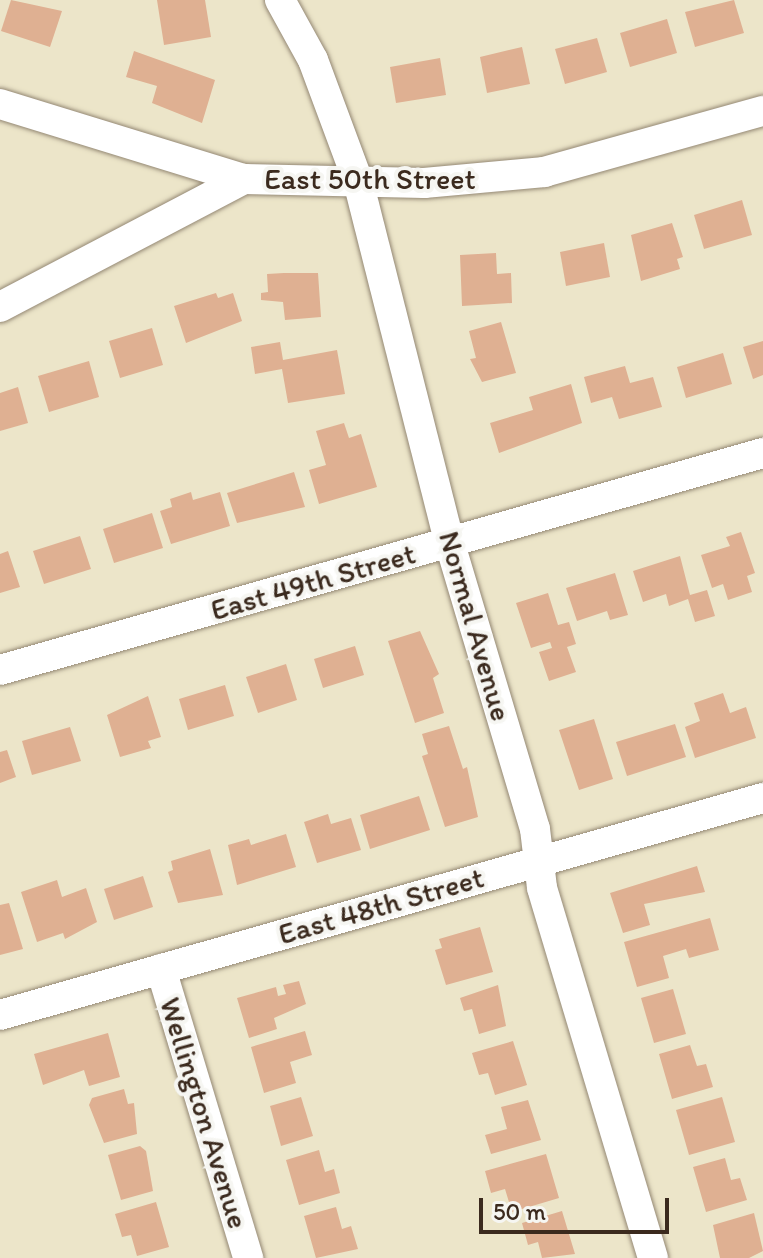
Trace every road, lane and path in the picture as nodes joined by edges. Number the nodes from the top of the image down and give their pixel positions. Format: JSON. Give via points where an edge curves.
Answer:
{"nodes":[{"id":1,"x":280,"y":0,"type":"edge"},
{"id":2,"x":0,"y":104,"type":"edge"},
{"id":3,"x":763,"y":111,"type":"edge"},
{"id":4,"x":244,"y":179,"type":"junction"},
{"id":5,"x":358,"y":181,"type":"junction"},
{"id":6,"x":0,"y":307,"type":"edge"},
{"id":7,"x":763,"y":453,"type":"edge"},
{"id":8,"x":450,"y":544,"type":"junction"},
{"id":9,"x":0,"y":670,"type":"edge"},
{"id":10,"x":763,"y":798,"type":"edge"},
{"id":11,"x":539,"y":861,"type":"junction"},
{"id":12,"x":161,"y":969,"type":"junction"},
{"id":13,"x":0,"y":1015,"type":"edge"},
{"id":14,"x":248,"y":1258,"type":"edge"},
{"id":15,"x":653,"y":1258,"type":"edge"}],
"edges":[{"from":1,"to":5,"type":"street","name":"Normal Avenue","via":[[313,60]]},
{"from":2,"to":4,"type":"street"},
{"from":3,"to":5,"type":"street","name":"East 50th Street","via":[[544,172],[448,182]]},
{"from":4,"to":5,"type":"street","name":"East 50th Street"},
{"from":4,"to":6,"type":"street","name":"East 50th Street"},
{"from":5,"to":8,"type":"street","name":"Normal Avenue"},
{"from":7,"to":8,"type":"street","name":"East 49th Street"},
{"from":8,"to":9,"type":"street","name":"East 49th Street"},
{"from":8,"to":11,"type":"street","name":"Normal Avenue","via":[[535,829]]},
{"from":10,"to":11,"type":"street","name":"East 48th Street"},
{"from":11,"to":12,"type":"street","name":"East 48th Street"},
{"from":11,"to":15,"type":"street","name":"Normal Avenue","via":[[542,888]]},
{"from":12,"to":13,"type":"street","name":"East 48th Street"},
{"from":12,"to":14,"type":"street","name":"Wellington Avenue"}]}
